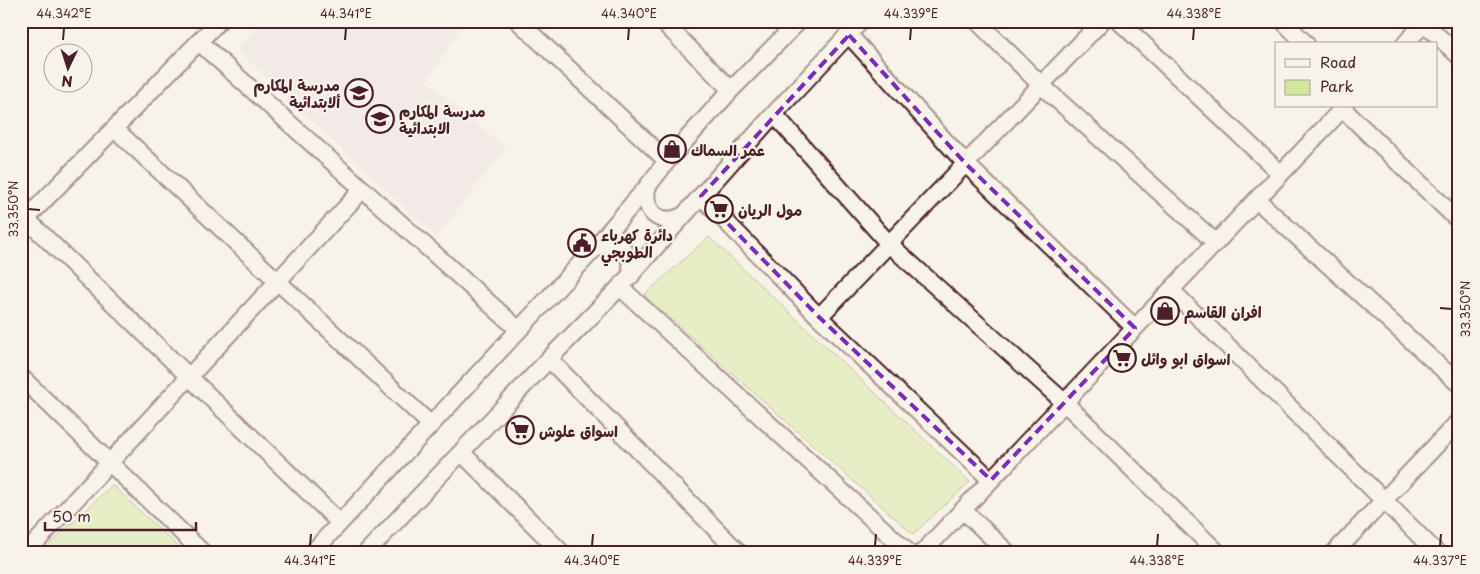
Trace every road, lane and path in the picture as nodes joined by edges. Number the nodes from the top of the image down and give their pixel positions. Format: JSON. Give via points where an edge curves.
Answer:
{"nodes":[{"id":1,"x":219,"y":21,"type":"edge"},
{"id":2,"x":662,"y":21,"type":"edge"},
{"id":3,"x":799,"y":21,"type":"edge"},
{"id":4,"x":862,"y":21,"type":"edge"},
{"id":5,"x":977,"y":21,"type":"edge"},
{"id":6,"x":1102,"y":21,"type":"edge"},
{"id":7,"x":1119,"y":21,"type":"edge"},
{"id":8,"x":1283,"y":21,"type":"edge"},
{"id":9,"x":1424,"y":22,"type":"edge"},
{"id":10,"x":526,"y":24,"type":"edge"},
{"id":11,"x":849,"y":35,"type":"junction"},
{"id":12,"x":199,"y":42,"type":"junction"},
{"id":13,"x":1304,"y":42,"type":"edge"},
{"id":14,"x":1407,"y":42,"type":"edge"},
{"id":15,"x":1459,"y":56,"type":"edge"},
{"id":16,"x":1041,"y":85,"type":"junction"},
{"id":17,"x":731,"y":90,"type":"junction"},
{"id":18,"x":1344,"y":108,"type":"edge"},
{"id":19,"x":774,"y":114,"type":"junction"},
{"id":20,"x":114,"y":129,"type":"junction"},
{"id":21,"x":667,"y":161,"type":"junction"},
{"id":22,"x":966,"y":164,"type":"junction"},
{"id":23,"x":1281,"y":174,"type":"junction"},
{"id":24,"x":647,"y":188,"type":"junction"},
{"id":25,"x":363,"y":189,"type":"junction"},
{"id":26,"x":700,"y":196,"type":"junction"},
{"id":27,"x":1257,"y":200,"type":"junction"},
{"id":28,"x":684,"y":215,"type":"junction"},
{"id":29,"x":23,"y":219,"type":"edge"},
{"id":30,"x":1459,"y":220,"type":"edge"},
{"id":31,"x":1216,"y":243,"type":"junction"},
{"id":32,"x":889,"y":244,"type":"junction"},
{"id":33,"x":593,"y":250,"type":"junction"},
{"id":34,"x":278,"y":281,"type":"junction"},
{"id":35,"x":626,"y":281,"type":"junction"},
{"id":36,"x":1171,"y":290,"type":"junction"},
{"id":37,"x":819,"y":317,"type":"junction"},
{"id":38,"x":1135,"y":328,"type":"junction"},
{"id":39,"x":519,"y":330,"type":"junction"},
{"id":40,"x":549,"y":359,"type":"junction"},
{"id":41,"x":189,"y":376,"type":"junction"},
{"id":42,"x":21,"y":378,"type":"edge"},
{"id":43,"x":1459,"y":384,"type":"edge"},
{"id":44,"x":1064,"y":402,"type":"junction"},
{"id":45,"x":1459,"y":422,"type":"edge"},
{"id":46,"x":432,"y":424,"type":"junction"},
{"id":47,"x":462,"y":453,"type":"junction"},
{"id":48,"x":110,"y":463,"type":"junction"},
{"id":49,"x":991,"y":480,"type":"junction"},
{"id":50,"x":1384,"y":500,"type":"junction"},
{"id":51,"x":963,"y":510,"type":"junction"},
{"id":52,"x":340,"y":522,"type":"junction"},
{"id":53,"x":28,"y":549,"type":"edge"},
{"id":54,"x":203,"y":553,"type":"edge"},
{"id":55,"x":312,"y":553,"type":"edge"},
{"id":56,"x":366,"y":553,"type":"edge"},
{"id":57,"x":562,"y":553,"type":"edge"},
{"id":58,"x":739,"y":553,"type":"edge"},
{"id":59,"x":909,"y":553,"type":"edge"},
{"id":60,"x":922,"y":553,"type":"edge"},
{"id":61,"x":1008,"y":553,"type":"edge"},
{"id":62,"x":1218,"y":553,"type":"edge"},
{"id":63,"x":1334,"y":553,"type":"edge"},
{"id":64,"x":1437,"y":553,"type":"edge"}],
"edges":[{"from":1,"to":12,"type":"street"},
{"from":2,"to":17,"type":"street"},
{"from":3,"to":17,"type":"street"},
{"from":4,"to":11,"type":"street"},
{"from":5,"to":16,"type":"street"},
{"from":6,"to":16,"type":"street"},
{"from":7,"to":23,"type":"street"},
{"from":8,"to":13,"type":"street"},
{"from":9,"to":14,"type":"street"},
{"from":9,"to":15,"type":"street"},
{"from":10,"to":21,"type":"street"},
{"from":11,"to":19,"type":"street"},
{"from":11,"to":22,"type":"street"},
{"from":12,"to":20,"type":"street"},
{"from":12,"to":25,"type":"street"},
{"from":16,"to":22,"type":"street"},
{"from":16,"to":31,"type":"street"},
{"from":17,"to":21,"type":"street"},
{"from":18,"to":23,"type":"street"},
{"from":18,"to":30,"type":"street"},
{"from":19,"to":26,"type":"street"},
{"from":19,"to":32,"type":"street"},
{"from":20,"to":29,"type":"street"},
{"from":20,"to":34,"type":"street"},
{"from":21,"to":24,"type":"street"},
{"from":22,"to":32,"type":"street"},
{"from":22,"to":38,"type":"street"},
{"from":23,"to":27,"type":"street"},
{"from":24,"to":28,"type":"street","via":[[645,198],[655,216],[665,220]]},
{"from":24,"to":33,"type":"street"},
{"from":25,"to":34,"type":"street"},
{"from":25,"to":39,"type":"street"},
{"from":26,"to":28,"type":"street"},
{"from":26,"to":37,"type":"street"},
{"from":27,"to":31,"type":"street"},
{"from":27,"to":43,"type":"street"},
{"from":28,"to":35,"type":"street"},
{"from":29,"to":41,"type":"street"},
{"from":31,"to":36,"type":"street"},
{"from":32,"to":37,"type":"street"},
{"from":32,"to":44,"type":"street"},
{"from":33,"to":35,"type":"street","via":[[607,244],[622,248],[631,260],[632,268]]},
{"from":33,"to":39,"type":"street"},
{"from":34,"to":41,"type":"street"},
{"from":34,"to":46,"type":"street"},
{"from":35,"to":40,"type":"street"},
{"from":35,"to":59,"type":"street"},
{"from":36,"to":38,"type":"street"},
{"from":36,"to":50,"type":"street"},
{"from":37,"to":49,"type":"street"},
{"from":38,"to":44,"type":"street"},
{"from":39,"to":46,"type":"street"},
{"from":40,"to":47,"type":"street"},
{"from":40,"to":58,"type":"street"},
{"from":41,"to":48,"type":"street"},
{"from":41,"to":52,"type":"street"},
{"from":42,"to":48,"type":"street"},
{"from":44,"to":49,"type":"street"},
{"from":44,"to":62,"type":"street"},
{"from":45,"to":50,"type":"street"},
{"from":46,"to":52,"type":"street"},
{"from":47,"to":56,"type":"street"},
{"from":47,"to":57,"type":"street"},
{"from":48,"to":53,"type":"street"},
{"from":48,"to":54,"type":"street"},
{"from":49,"to":51,"type":"street"},
{"from":50,"to":63,"type":"street"},
{"from":50,"to":64,"type":"street"},
{"from":51,"to":60,"type":"street"},
{"from":51,"to":61,"type":"street"},
{"from":52,"to":55,"type":"street"}]}
